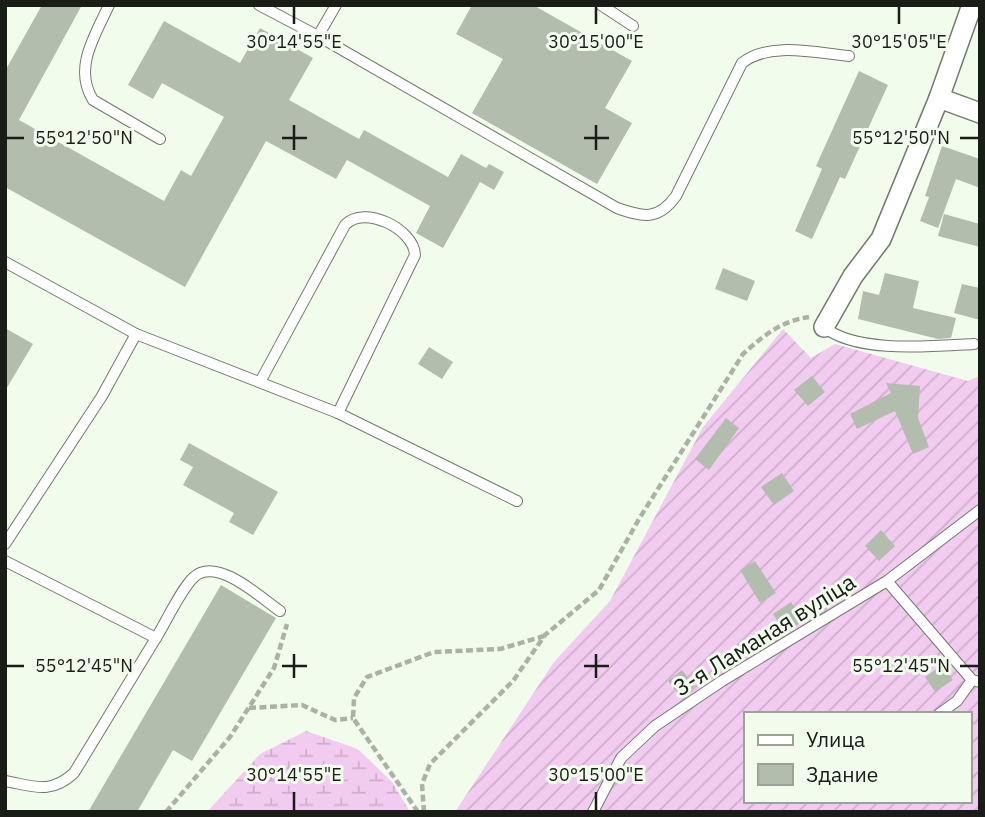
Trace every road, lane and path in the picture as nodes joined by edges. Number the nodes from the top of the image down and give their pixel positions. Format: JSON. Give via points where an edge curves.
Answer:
{"nodes":[{"id":1,"x":109,"y":5,"type":"edge"},
{"id":2,"x":259,"y":5,"type":"edge"},
{"id":3,"x":336,"y":5,"type":"edge"},
{"id":4,"x":601,"y":5,"type":"edge"},
{"id":5,"x":972,"y":5,"type":"edge"},
{"id":6,"x":634,"y":26,"type":"dead end"},
{"id":7,"x":318,"y":36,"type":"junction"},
{"id":8,"x":849,"y":56,"type":"dead end"},
{"id":9,"x":939,"y":98,"type":"junction"},
{"id":10,"x":980,"y":113,"type":"edge"},
{"id":11,"x":160,"y":139,"type":"dead end"},
{"id":12,"x":5,"y":262,"type":"edge"},
{"id":13,"x":827,"y":321,"type":"junction"},
{"id":14,"x":136,"y":334,"type":"junction"},
{"id":15,"x":974,"y":344,"type":"dead end"},
{"id":16,"x":260,"y":383,"type":"junction"},
{"id":17,"x":338,"y":413,"type":"junction"},
{"id":18,"x":517,"y":501,"type":"dead end"},
{"id":19,"x":980,"y":510,"type":"edge"},
{"id":20,"x":5,"y":544,"type":"edge"},
{"id":21,"x":5,"y":561,"type":"edge"},
{"id":22,"x":887,"y":581,"type":"junction"},
{"id":23,"x":280,"y":611,"type":"joint"},
{"id":24,"x":545,"y":635,"type":"junction"},
{"id":25,"x":156,"y":638,"type":"junction"},
{"id":26,"x":976,"y":681,"type":"edge"},
{"id":27,"x":248,"y":708,"type":"junction"},
{"id":28,"x":942,"y":712,"type":"edge"},
{"id":29,"x":353,"y":718,"type":"junction"},
{"id":30,"x":5,"y":781,"type":"edge"},
{"id":31,"x":166,"y":812,"type":"edge"},
{"id":32,"x":418,"y":812,"type":"edge"},
{"id":33,"x":424,"y":812,"type":"edge"},
{"id":34,"x":593,"y":812,"type":"edge"}],
"edges":[{"from":1,"to":11,"type":"lane","via":[[87,55],[87,90],[93,100]]},
{"from":2,"to":7,"type":"lane"},
{"from":3,"to":7,"type":"lane"},
{"from":4,"to":6,"type":"lane"},
{"from":5,"to":9,"type":"street"},
{"from":7,"to":8,"type":"lane","via":[[617,208],[644,216],[662,211],[676,196],[741,63],[777,50]]},
{"from":9,"to":10,"type":"street"},
{"from":9,"to":13,"type":"street","via":[[881,239]]},
{"from":12,"to":14,"type":"lane"},
{"from":13,"to":15,"type":"lane","via":[[835,336],[855,341],[906,348]]},
{"from":13,"to":24,"type":"path","via":[[791,320],[762,336],[743,354],[599,590]]},
{"from":14,"to":16,"type":"lane"},
{"from":14,"to":20,"type":"lane","via":[[102,396]]},
{"from":16,"to":17,"type":"lane"},
{"from":16,"to":17,"type":"lane","via":[[345,225],[359,216],[374,218],[405,234],[415,255]]},
{"from":17,"to":18,"type":"lane"},
{"from":19,"to":22,"type":"lane","name":"3-я Ламаная вуліца"},
{"from":21,"to":25,"type":"lane"},
{"from":22,"to":26,"type":"lane"},
{"from":22,"to":34,"type":"lane","name":"3-я Ламаная вуліца","via":[[655,726],[621,758]]},
{"from":23,"to":25,"type":"lane","via":[[227,575],[211,570],[190,581]]},
{"from":23,"to":27,"type":"path","via":[[288,627],[274,668]]},
{"from":24,"to":29,"type":"path","via":[[500,649],[434,652],[367,677],[354,698]]},
{"from":24,"to":33,"type":"path","via":[[513,681],[430,764],[422,784]]},
{"from":25,"to":30,"type":"lane","via":[[74,773],[55,787]]},
{"from":26,"to":28,"type":"lane"},
{"from":27,"to":29,"type":"path","via":[[302,705],[335,720]]},
{"from":27,"to":31,"type":"path","via":[[230,737]]},
{"from":29,"to":32,"type":"path"}]}
